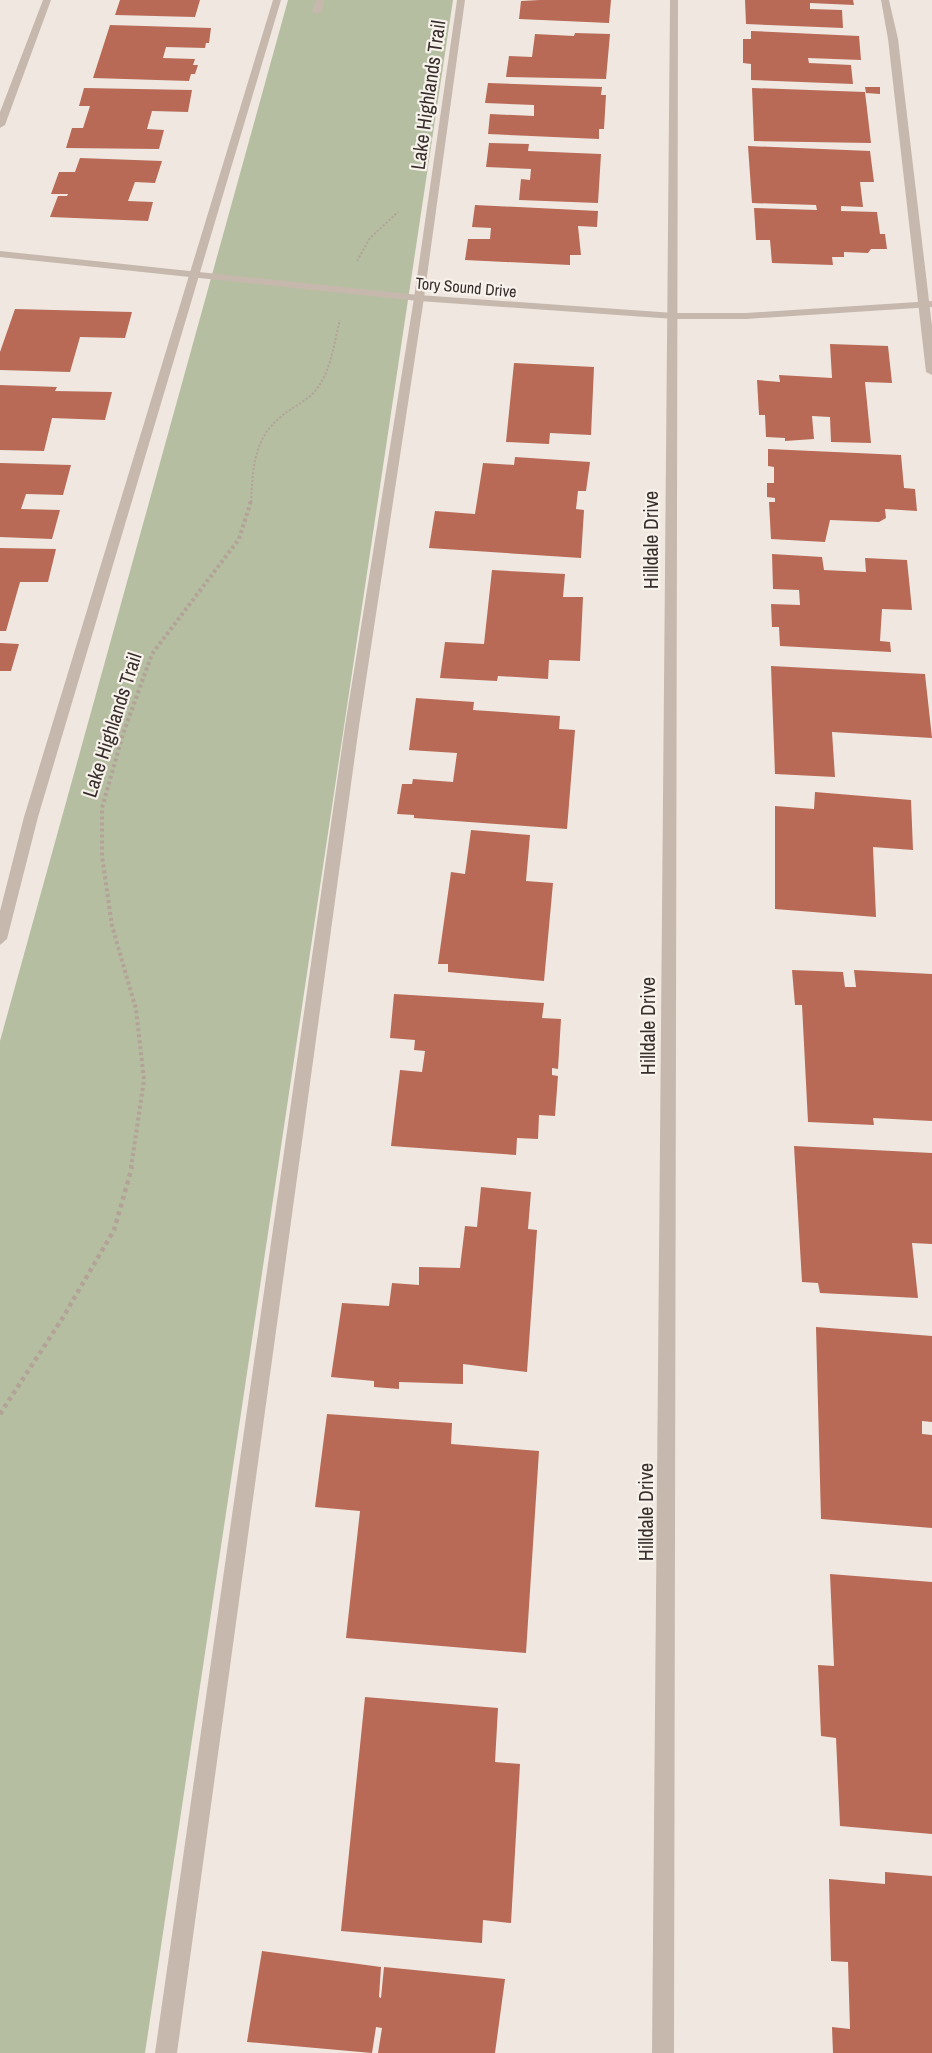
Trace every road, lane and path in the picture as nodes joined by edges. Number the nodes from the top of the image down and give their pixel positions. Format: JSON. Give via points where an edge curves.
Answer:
{"nodes":[{"id":1,"x":47,"y":0,"type":"edge"},
{"id":2,"x":277,"y":0,"type":"edge"},
{"id":3,"x":320,"y":0,"type":"edge"},
{"id":4,"x":460,"y":0,"type":"edge"},
{"id":5,"x":674,"y":0,"type":"edge"},
{"id":6,"x":885,"y":0,"type":"edge"},
{"id":7,"x":317,"y":11,"type":"dead end"},
{"id":8,"x":0,"y":125,"type":"edge"},
{"id":9,"x":432,"y":192,"type":"junction"},
{"id":10,"x":0,"y":254,"type":"edge"},
{"id":11,"x":194,"y":275,"type":"junction"},
{"id":12,"x":347,"y":290,"type":"junction"},
{"id":13,"x":419,"y":298,"type":"junction"},
{"id":14,"x":928,"y":304,"type":"edge"},
{"id":15,"x":674,"y":316,"type":"junction"},
{"id":16,"x":932,"y":372,"type":"edge"},
{"id":17,"x":0,"y":939,"type":"edge"},
{"id":18,"x":0,"y":1414,"type":"edge"},
{"id":19,"x":166,"y":2053,"type":"edge"},
{"id":20,"x":663,"y":2053,"type":"edge"}],
"edges":[{"from":1,"to":8,"type":"street"},
{"from":2,"to":11,"type":"street"},
{"from":3,"to":7,"type":"street"},
{"from":4,"to":9,"type":"street","name":"Lake Highlands Trail"},
{"from":5,"to":15,"type":"street","name":"Hilldale Drive"},
{"from":6,"to":14,"type":"street"},
{"from":9,"to":12,"type":"path","name":"Lake Highlands Trail","via":[[393,215],[370,238]]},
{"from":9,"to":13,"type":"street"},
{"from":10,"to":11,"type":"street","name":"Tory Sound Drive"},
{"from":11,"to":12,"type":"street","name":"Tory Sound Drive"},
{"from":11,"to":17,"type":"street","via":[[31,817]]},
{"from":12,"to":13,"type":"street","name":"Tory Sound Drive"},
{"from":12,"to":18,"type":"path","name":"Lake Highlands Trail","via":[[326,373],[315,391],[279,417],[260,440],[253,458],[251,506],[239,539],[152,654],[123,734],[102,807],[102,856],[112,927],[136,1009],[144,1080],[135,1155],[114,1230]]},
{"from":13,"to":15,"type":"street","name":"Tory Sound Drive"},
{"from":13,"to":19,"type":"street","via":[[349,750]]},
{"from":14,"to":15,"type":"street","name":"Tory Sound Drive","via":[[746,316]]},
{"from":14,"to":16,"type":"street"},
{"from":15,"to":20,"type":"street","name":"Hilldale Drive"}]}
